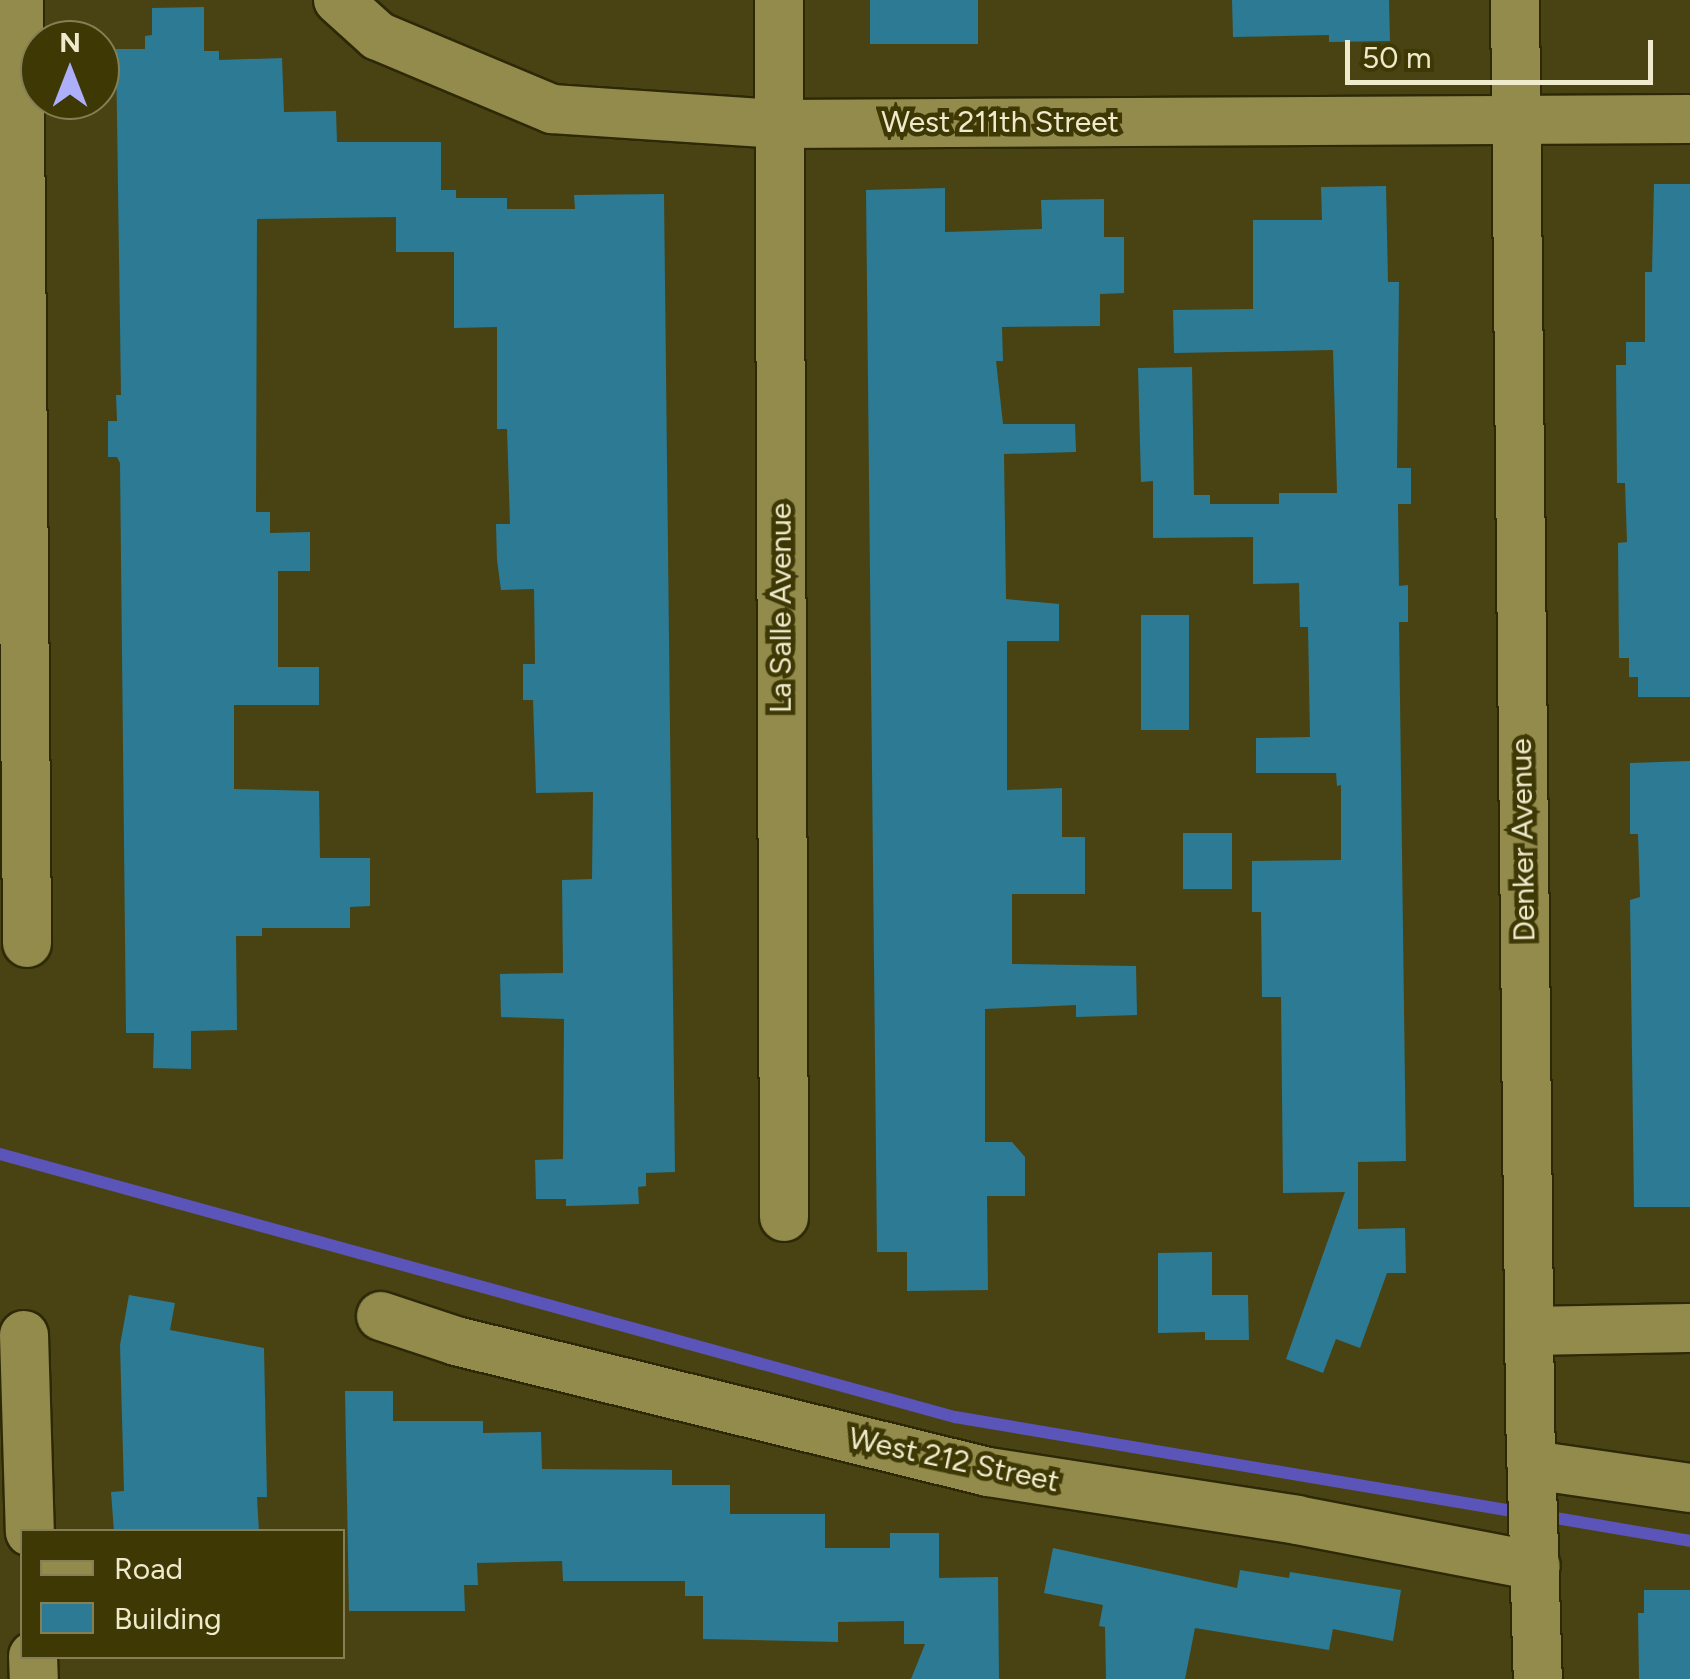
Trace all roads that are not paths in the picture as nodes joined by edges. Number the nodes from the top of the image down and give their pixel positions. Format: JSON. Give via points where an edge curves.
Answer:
{"nodes":[{"id":1,"x":18,"y":0,"type":"edge"},
{"id":2,"x":338,"y":0,"type":"edge"},
{"id":3,"x":779,"y":0,"type":"edge"},
{"id":4,"x":1515,"y":0,"type":"edge"},
{"id":5,"x":1515,"y":118,"type":"junction"},
{"id":6,"x":1690,"y":119,"type":"edge"},
{"id":7,"x":780,"y":124,"type":"junction"},
{"id":8,"x":27,"y":943,"type":"dead end"},
{"id":9,"x":784,"y":1217,"type":"dead end"},
{"id":10,"x":381,"y":1316,"type":"dead end"},
{"id":11,"x":1690,"y":1328,"type":"edge"},
{"id":12,"x":1529,"y":1331,"type":"junction"},
{"id":13,"x":24,"y":1335,"type":"dead end"},
{"id":14,"x":1532,"y":1465,"type":"junction"},
{"id":15,"x":1690,"y":1488,"type":"edge"},
{"id":16,"x":30,"y":1529,"type":"edge"},
{"id":17,"x":1536,"y":1566,"type":"junction"},
{"id":18,"x":1538,"y":1679,"type":"edge"}],
"edges":[{"from":1,"to":8,"type":"street"},
{"from":2,"to":7,"type":"street","name":"West 211th Street","via":[[378,36],[552,108]]},
{"from":3,"to":7,"type":"street","name":"La Salle Avenue"},
{"from":4,"to":5,"type":"street","name":"Denker Avenue"},
{"from":5,"to":6,"type":"street","name":"West 211th Street"},
{"from":5,"to":7,"type":"street","name":"West 211th Street"},
{"from":5,"to":12,"type":"street","name":"Denker Avenue"},
{"from":7,"to":9,"type":"street","name":"La Salle Avenue"},
{"from":10,"to":17,"type":"street","name":"West 212 Street","via":[[456,1341],[988,1472]]},
{"from":11,"to":12,"type":"street"},
{"from":12,"to":14,"type":"street","name":"Denker Avenue"},
{"from":13,"to":16,"type":"street"},
{"from":14,"to":15,"type":"street"},
{"from":14,"to":17,"type":"street","name":"Denker Avenue"},
{"from":17,"to":18,"type":"street","name":"Denker Avenue"}]}
